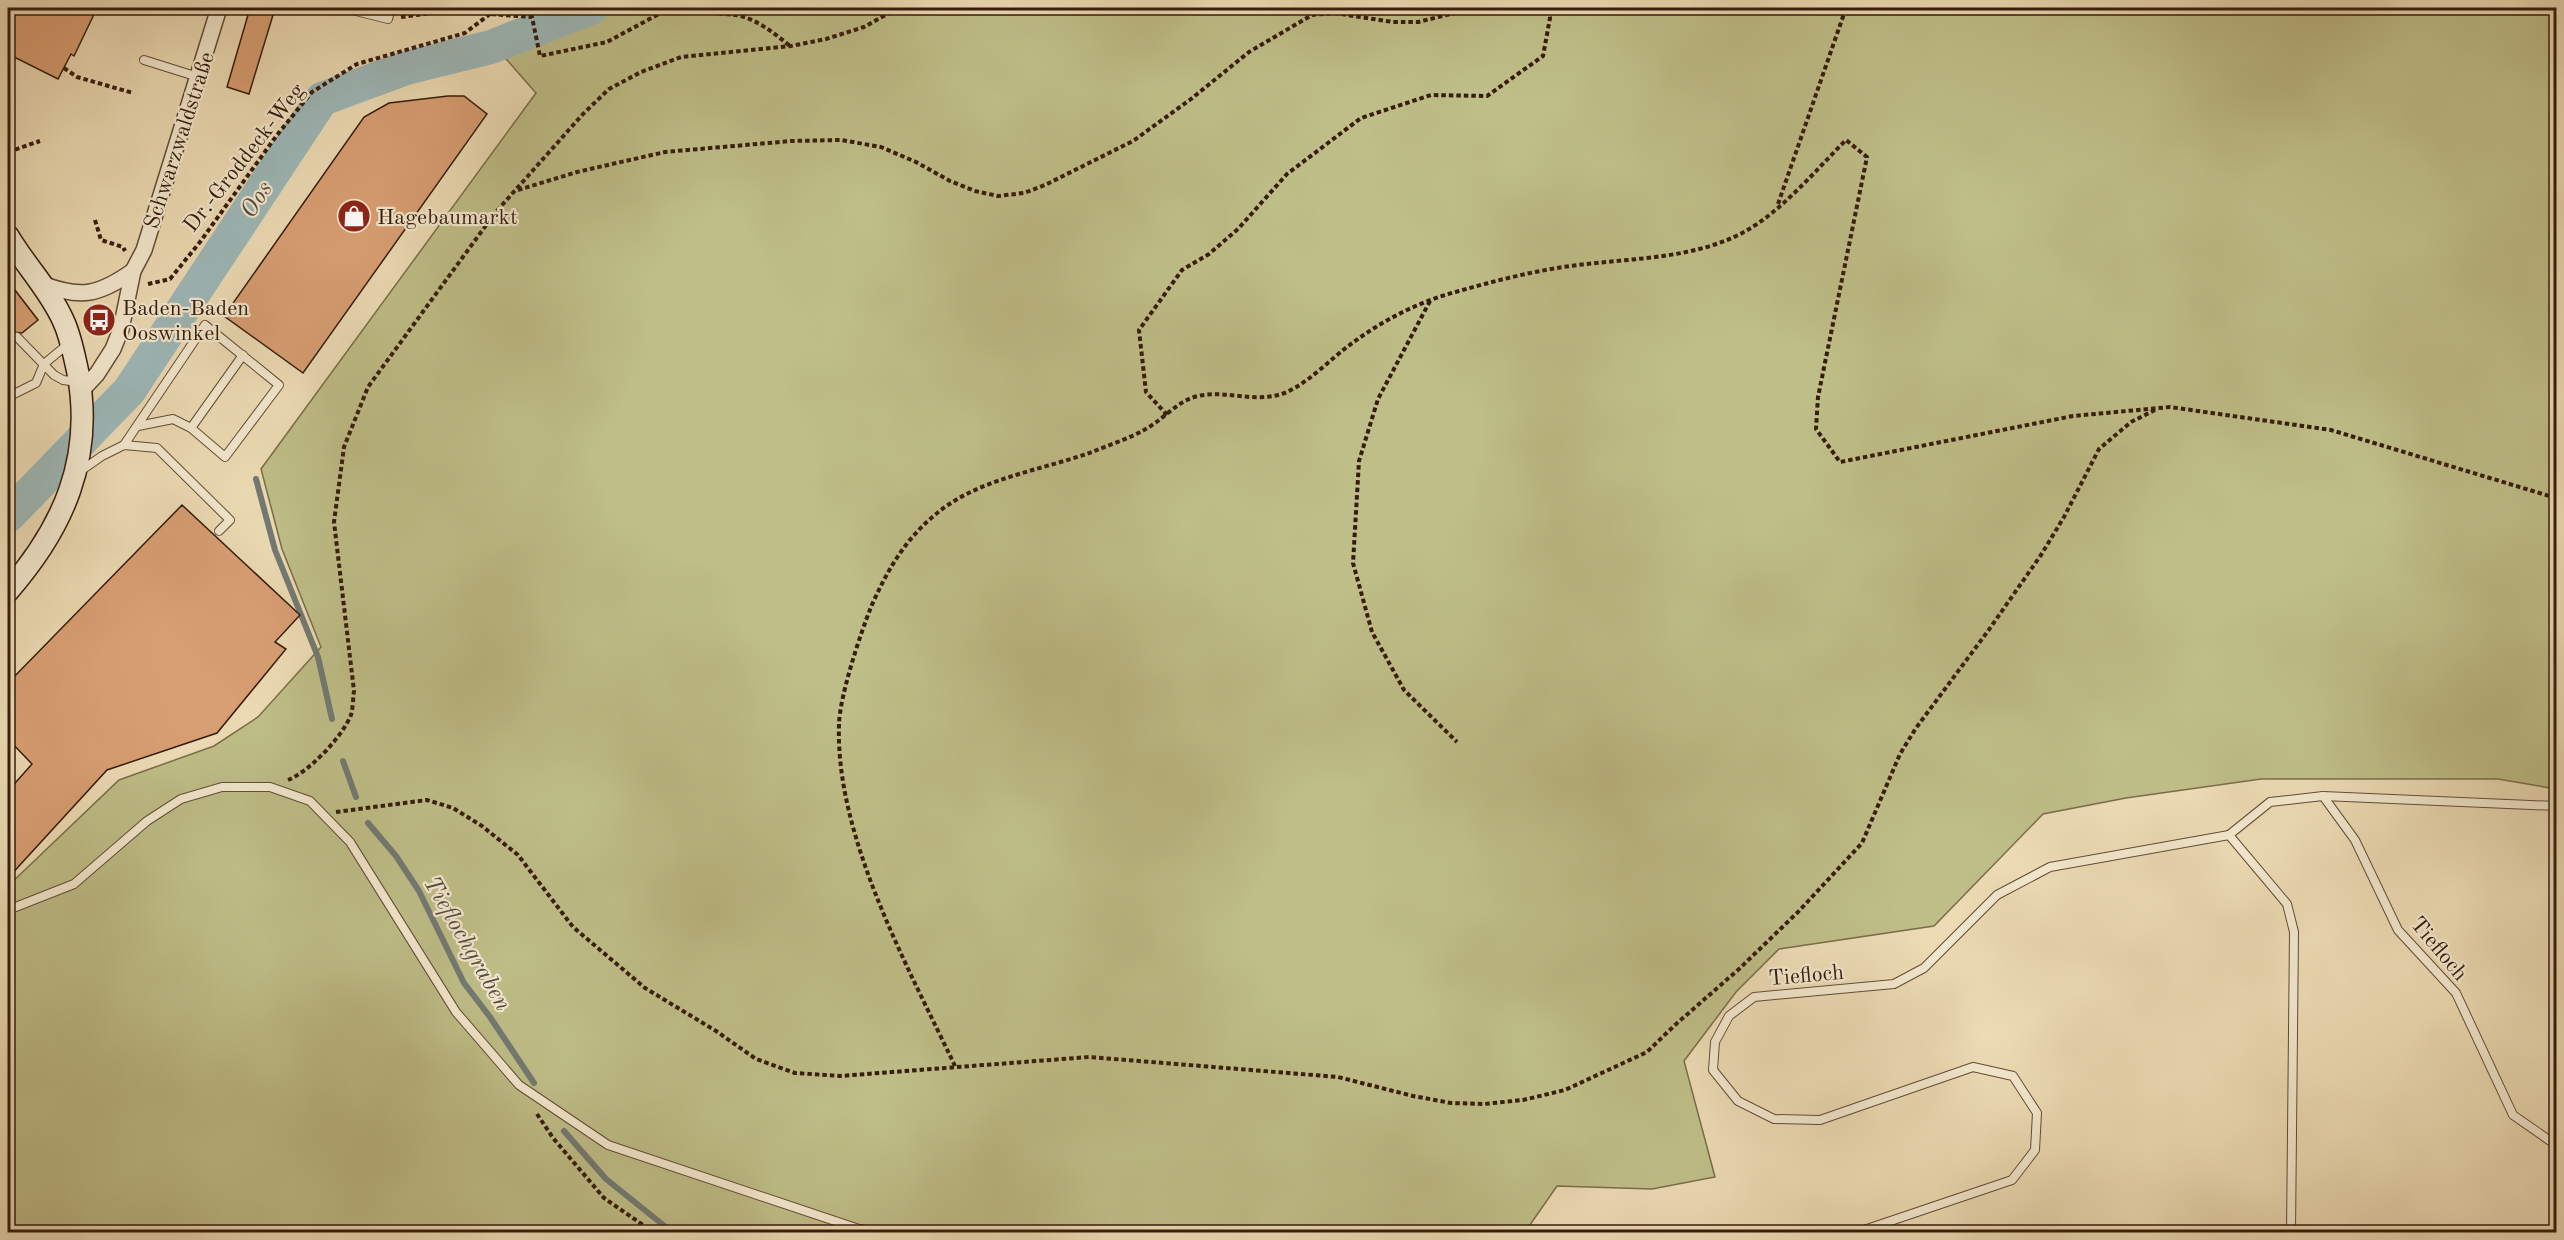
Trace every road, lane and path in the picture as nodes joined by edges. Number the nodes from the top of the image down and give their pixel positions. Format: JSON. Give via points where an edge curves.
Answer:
{"nodes":[{"id":1,"x":219,"y":8,"type":"edge"},
{"id":2,"x":344,"y":8,"type":"edge"},
{"id":3,"x":391,"y":8,"type":"edge"},
{"id":4,"x":472,"y":8,"type":"edge"},
{"id":5,"x":488,"y":8,"type":"edge"},
{"id":6,"x":670,"y":8,"type":"edge"},
{"id":7,"x":689,"y":8,"type":"edge"},
{"id":8,"x":710,"y":8,"type":"edge"},
{"id":9,"x":898,"y":8,"type":"edge"},
{"id":10,"x":1475,"y":8,"type":"edge"},
{"id":11,"x":1548,"y":8,"type":"edge"},
{"id":12,"x":1846,"y":8,"type":"edge"},
{"id":13,"x":710,"y":13,"type":"junction"},
{"id":14,"x":490,"y":14,"type":"junction"},
{"id":15,"x":388,"y":19,"type":"junction"},
{"id":16,"x":791,"y":46,"type":"junction"},
{"id":17,"x":144,"y":60,"type":"dead end"},
{"id":18,"x":64,"y":68,"type":"dead end"},
{"id":19,"x":199,"y":78,"type":"junction"},
{"id":20,"x":133,"y":93,"type":"dead end"},
{"id":21,"x":40,"y":141,"type":"dead end"},
{"id":22,"x":8,"y":152,"type":"edge"},
{"id":23,"x":518,"y":190,"type":"junction"},
{"id":24,"x":1773,"y":212,"type":"junction"},
{"id":25,"x":95,"y":220,"type":"dead end"},
{"id":26,"x":8,"y":236,"type":"edge"},
{"id":27,"x":133,"y":272,"type":"junction"},
{"id":28,"x":41,"y":284,"type":"junction"},
{"id":29,"x":129,"y":287,"type":"junction"},
{"id":30,"x":1430,"y":300,"type":"junction"},
{"id":31,"x":17,"y":337,"type":"dead end"},
{"id":32,"x":71,"y":341,"type":"junction"},
{"id":33,"x":243,"y":356,"type":"junction"},
{"id":34,"x":44,"y":364,"type":"junction"},
{"id":35,"x":81,"y":394,"type":"junction"},
{"id":36,"x":8,"y":397,"type":"edge"},
{"id":37,"x":2170,"y":407,"type":"junction"},
{"id":38,"x":1167,"y":415,"type":"junction"},
{"id":39,"x":138,"y":426,"type":"junction"},
{"id":40,"x":191,"y":428,"type":"junction"},
{"id":41,"x":124,"y":446,"type":"junction"},
{"id":42,"x":75,"y":475,"type":"junction"},
{"id":43,"x":2556,"y":498,"type":"edge"},
{"id":44,"x":219,"y":531,"type":"dead end"},
{"id":45,"x":8,"y":591,"type":"edge"},
{"id":46,"x":1457,"y":742,"type":"dead end"},
{"id":47,"x":270,"y":787,"type":"junction"},
{"id":48,"x":2323,"y":796,"type":"junction"},
{"id":49,"x":2556,"y":806,"type":"edge"},
{"id":50,"x":322,"y":815,"type":"junction"},
{"id":51,"x":2229,"y":835,"type":"junction"},
{"id":52,"x":8,"y":910,"type":"edge"},
{"id":53,"x":954,"y":1066,"type":"junction"},
{"id":54,"x":536,"y":1112,"type":"dead end"},
{"id":55,"x":2556,"y":1145,"type":"edge"},
{"id":56,"x":653,"y":1233,"type":"edge"},
{"id":57,"x":883,"y":1233,"type":"edge"},
{"id":58,"x":1858,"y":1233,"type":"edge"},
{"id":59,"x":2291,"y":1233,"type":"edge"}],
"edges":[{"from":1,"to":19,"type":"street","name":"Schwarzwaldstraße"},
{"from":2,"to":15,"type":"lane"},
{"from":3,"to":15,"type":"lane"},
{"from":4,"to":15,"type":"path"},
{"from":5,"to":14,"type":"path"},
{"from":6,"to":14,"type":"path","via":[[607,42],[540,56],[532,17]]},
{"from":7,"to":13,"type":"path"},
{"from":8,"to":13,"type":"path"},
{"from":9,"to":16,"type":"path","via":[[864,27]]},
{"from":10,"to":23,"type":"path","via":[[1418,22],[1334,13],[1312,15],[1249,52],[1133,141],[1024,193],[998,196],[975,191],[881,147],[841,140],[665,152]]},
{"from":11,"to":38,"type":"path","via":[[1550,18],[1543,56],[1487,96],[1431,95],[1361,118],[1287,174],[1238,230],[1182,270],[1139,330],[1146,392]]},
{"from":12,"to":24,"type":"path"},
{"from":13,"to":16,"type":"path","via":[[756,21]]},
{"from":14,"to":29,"type":"path","name":"Dr.-Groddeck-Weg","via":[[465,33],[357,64],[312,92],[170,279]]},
{"from":16,"to":23,"type":"path","via":[[681,57],[641,72],[609,89],[544,156]]},
{"from":17,"to":19,"type":"lane"},
{"from":18,"to":20,"type":"path","via":[[77,77]]},
{"from":19,"to":27,"type":"street","name":"Schwarzwaldstraße","via":[[144,250]]},
{"from":21,"to":22,"type":"path"},
{"from":23,"to":47,"type":"path","via":[[495,213],[368,387],[344,447],[334,522],[354,691],[351,715],[312,766]]},
{"from":24,"to":30,"type":"path","via":[[1745,232],[1687,252],[1539,271]]},
{"from":24,"to":37,"type":"path","via":[[1846,140],[1867,157],[1818,397],[1816,429],[1840,462],[2073,416]]},
{"from":25,"to":27,"type":"path","via":[[101,240],[123,247]]},
{"from":26,"to":28,"type":"street"},
{"from":27,"to":28,"type":"street","via":[[94,292],[65,293]]},
{"from":27,"to":29,"type":"street","name":"Schwarzwaldstraße"},
{"from":28,"to":32,"type":"street","via":[[55,304]]},
{"from":29,"to":35,"type":"street","name":"Schwarzwaldstraße","via":[[113,349]]},
{"from":30,"to":38,"type":"path","via":[[1386,321],[1280,395],[1248,398],[1219,392],[1192,397]]},
{"from":30,"to":46,"type":"path","via":[[1378,399],[1359,461],[1353,563],[1371,632],[1404,690]]},
{"from":31,"to":34,"type":"lane"},
{"from":32,"to":34,"type":"lane"},
{"from":32,"to":35,"type":"street"},
{"from":33,"to":39,"type":"lane","via":[[205,325]]},
{"from":33,"to":40,"type":"lane"},
{"from":33,"to":40,"type":"lane","via":[[279,385],[225,457]]},
{"from":34,"to":35,"type":"lane"},
{"from":34,"to":36,"type":"lane","via":[[36,383]]},
{"from":35,"to":42,"type":"street","via":[[82,436]]},
{"from":37,"to":43,"type":"path","via":[[2331,430]]},
{"from":37,"to":53,"type":"path","via":[[2131,422],[2099,449],[2040,555],[1900,754],[1862,843],[1756,953],[1647,1052],[1564,1090],[1484,1104],[1413,1096],[1338,1077],[1089,1057]]},
{"from":38,"to":53,"type":"path","via":[[1144,431],[1113,444],[992,484],[950,504],[916,531],[897,555],[864,624],[839,720],[840,766],[846,796],[855,837],[878,897]]},
{"from":39,"to":40,"type":"lane","via":[[173,419]]},
{"from":39,"to":41,"type":"lane"},
{"from":41,"to":42,"type":"lane"},
{"from":41,"to":44,"type":"lane","via":[[157,448],[230,520]]},
{"from":42,"to":45,"type":"street","via":[[58,522]]},
{"from":47,"to":50,"type":"lane","via":[[310,801]]},
{"from":47,"to":52,"type":"lane","via":[[222,787],[181,799],[147,821],[74,884]]},
{"from":48,"to":49,"type":"lane","name":"Tiefloch"},
{"from":48,"to":51,"type":"lane","name":"Tiefloch","via":[[2270,802]]},
{"from":48,"to":55,"type":"lane","name":"Tiefloch","via":[[2355,840],[2398,930],[2456,993],[2513,1115]]},
{"from":50,"to":53,"type":"path","via":[[427,800],[453,807],[518,855],[573,927],[622,969],[756,1059],[811,1075]]},
{"from":50,"to":57,"type":"lane","via":[[350,842],[456,1012],[519,1085],[608,1145],[859,1229]]},
{"from":51,"to":58,"type":"lane","name":"Tiefloch","via":[[2050,867],[1997,895],[1924,968],[1894,984],[1754,997],[1729,1016],[1715,1042],[1713,1070],[1738,1101],[1774,1119],[1820,1120],[1973,1067],[2013,1076],[2037,1113],[2036,1150],[2012,1180]]},
{"from":51,"to":59,"type":"lane","via":[[2287,904],[2294,932]]},
{"from":54,"to":56,"type":"path","via":[[604,1198]]}]}
